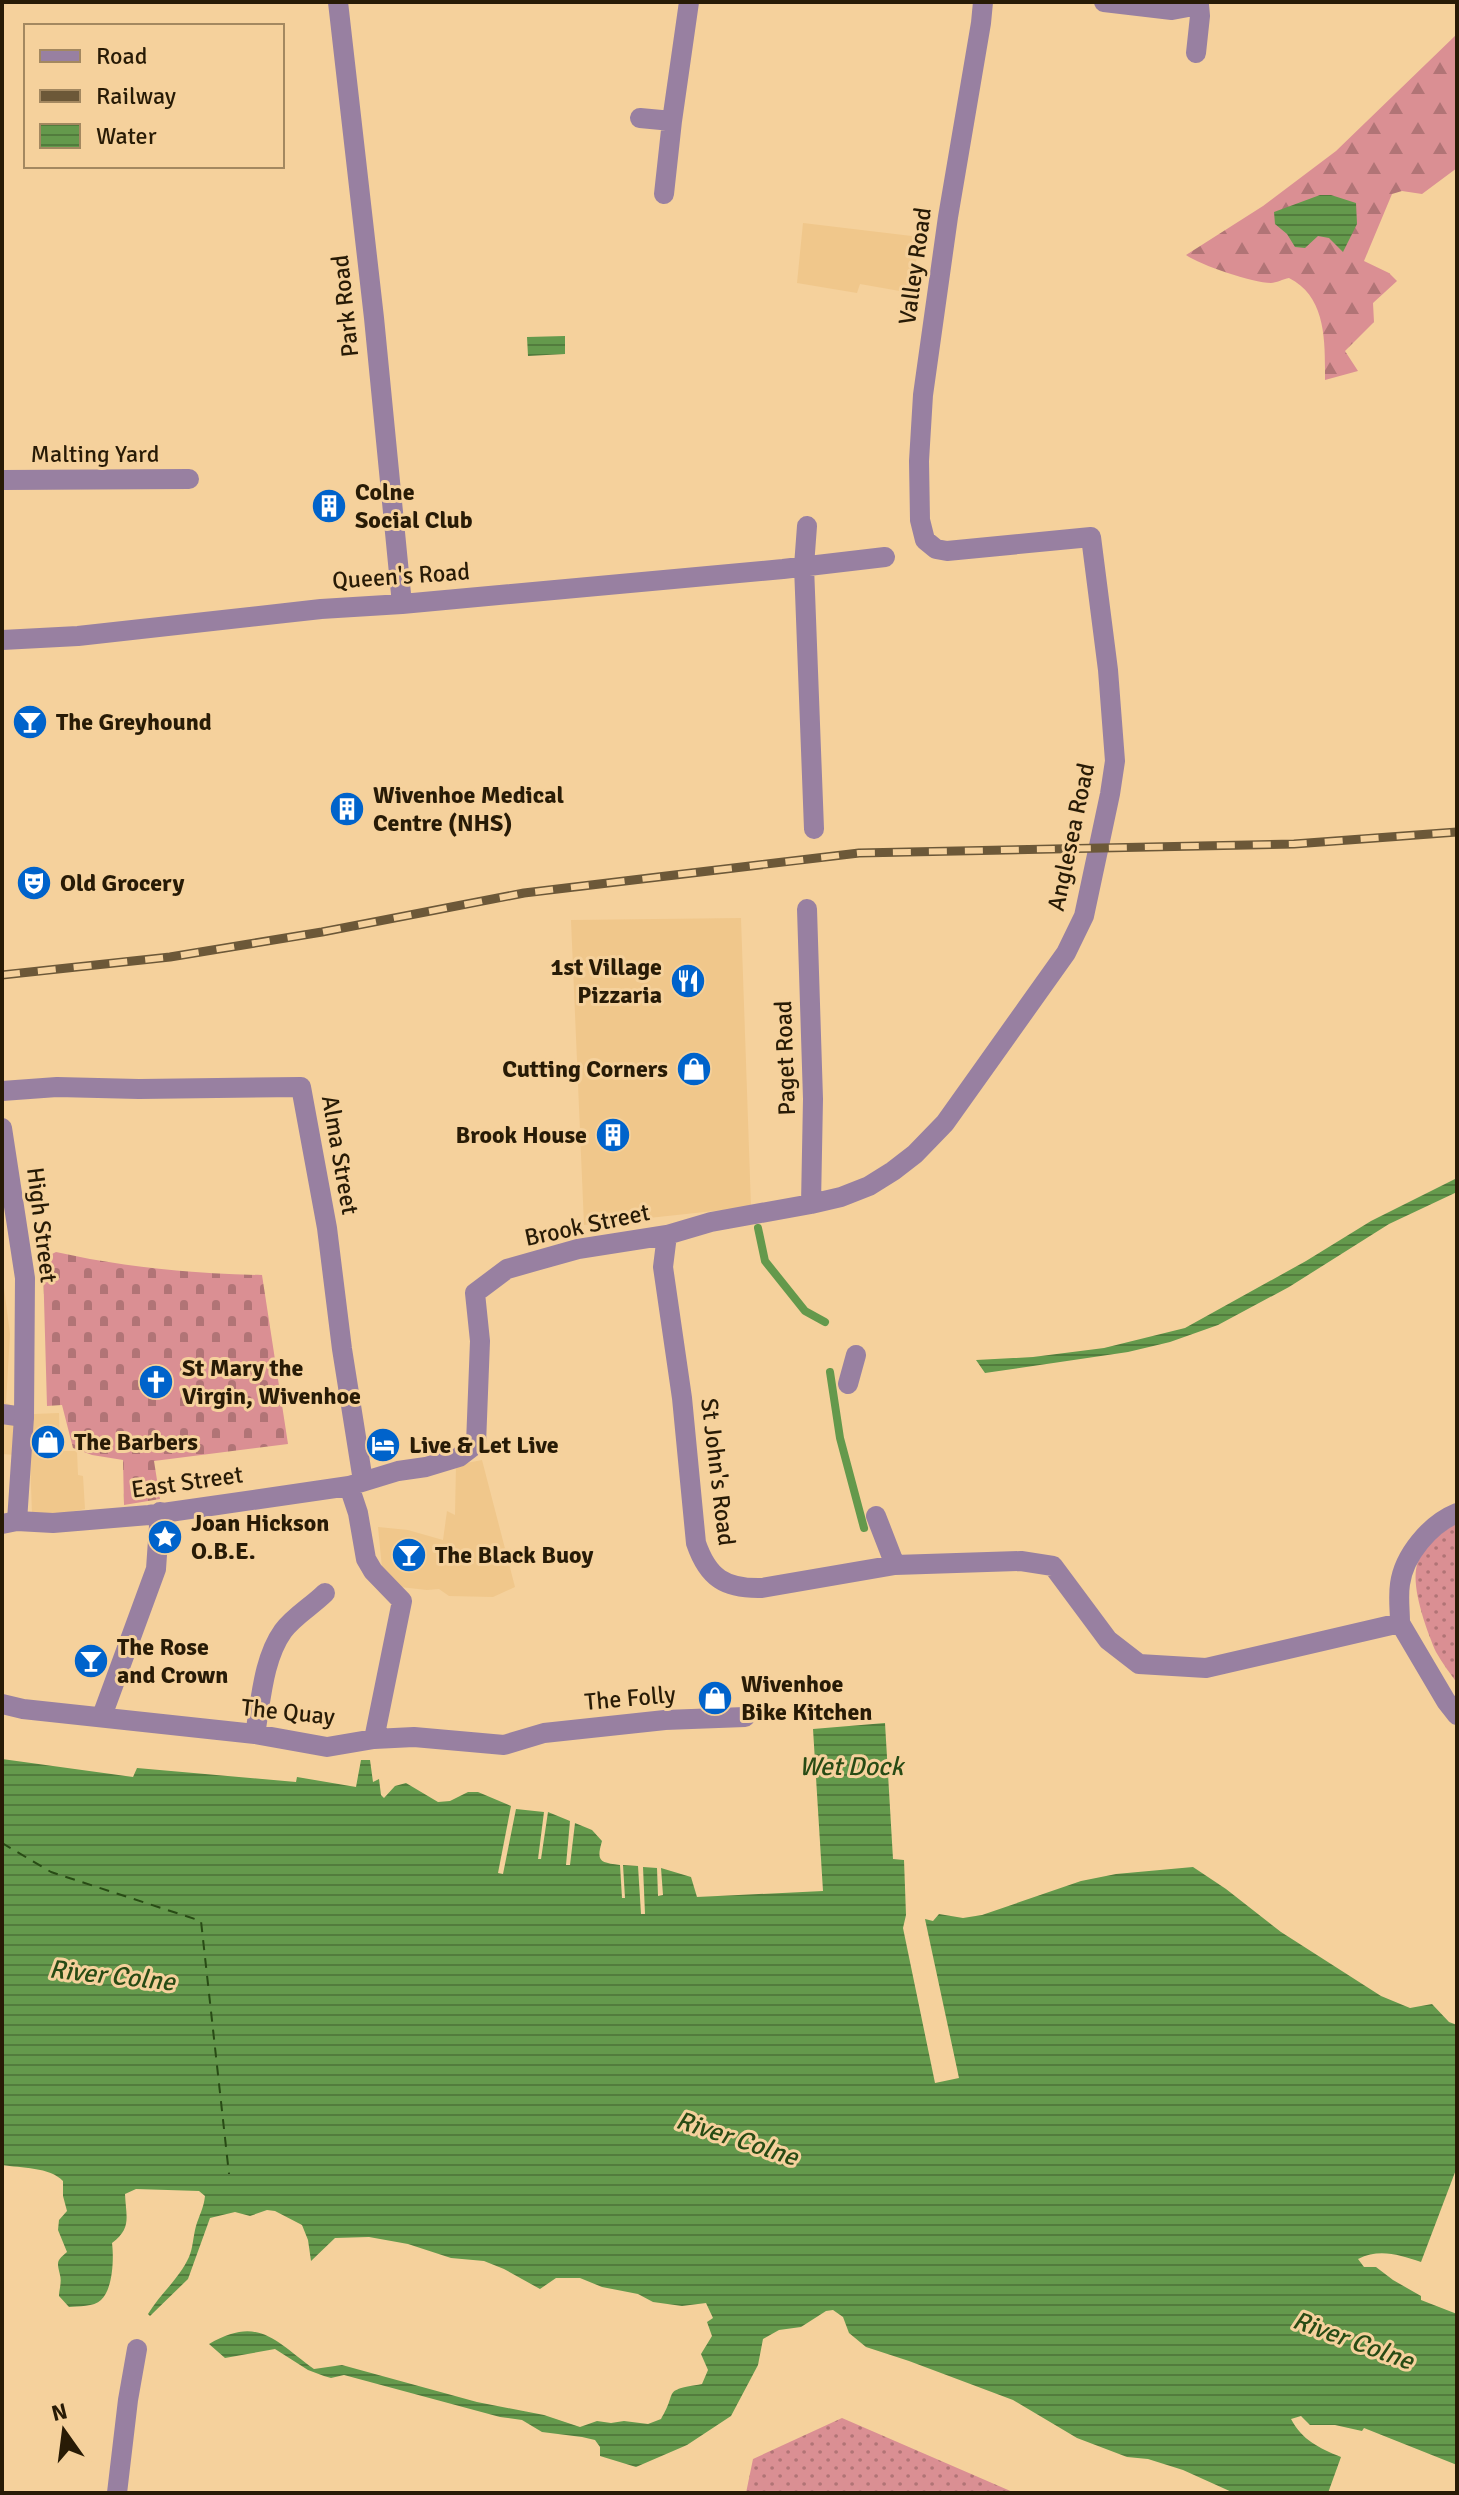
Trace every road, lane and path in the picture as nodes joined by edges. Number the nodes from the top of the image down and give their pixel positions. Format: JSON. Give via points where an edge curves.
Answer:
{"nodes":[{"id":1,"x":338,"y":2,"type":"edge"},
{"id":2,"x":689,"y":2,"type":"edge"},
{"id":3,"x":983,"y":2,"type":"edge"},
{"id":4,"x":1104,"y":2,"type":"edge"},
{"id":5,"x":1199,"y":4,"type":"edge"},
{"id":6,"x":1196,"y":53,"type":"dead end"},
{"id":7,"x":640,"y":118,"type":"dead end"},
{"id":8,"x":672,"y":121,"type":"junction"},
{"id":9,"x":664,"y":194,"type":"dead end"},
{"id":10,"x":189,"y":479,"type":"dead end"},
{"id":11,"x":2,"y":480,"type":"edge"},
{"id":12,"x":807,"y":526,"type":"dead end"},
{"id":13,"x":1091,"y":537,"type":"joint"},
{"id":14,"x":885,"y":557,"type":"dead end"},
{"id":15,"x":804,"y":566,"type":"junction"},
{"id":16,"x":402,"y":604,"type":"junction"},
{"id":17,"x":2,"y":640,"type":"edge"},
{"id":18,"x":814,"y":829,"type":"dead end"},
{"id":19,"x":807,"y":909,"type":"dead end"},
{"id":20,"x":2,"y":1091,"type":"edge"},
{"id":21,"x":2,"y":1128,"type":"edge"},
{"id":22,"x":841,"y":1197,"type":"joint"},
{"id":23,"x":811,"y":1204,"type":"junction"},
{"id":24,"x":667,"y":1235,"type":"junction"},
{"id":25,"x":856,"y":1355,"type":"dead end"},
{"id":26,"x":848,"y":1384,"type":"dead end"},
{"id":27,"x":2,"y":1414,"type":"edge"},
{"id":28,"x":24,"y":1417,"type":"junction"},
{"id":29,"x":356,"y":1484,"type":"junction"},
{"id":30,"x":160,"y":1512,"type":"junction"},
{"id":31,"x":1457,"y":1513,"type":"edge"},
{"id":32,"x":876,"y":1516,"type":"dead end"},
{"id":33,"x":10,"y":1523,"type":"edge"},
{"id":34,"x":895,"y":1565,"type":"junction"},
{"id":35,"x":325,"y":1593,"type":"dead end"},
{"id":36,"x":1400,"y":1623,"type":"junction"},
{"id":37,"x":2,"y":1704,"type":"edge"},
{"id":38,"x":1457,"y":1715,"type":"edge"},
{"id":39,"x":102,"y":1716,"type":"junction"},
{"id":40,"x":745,"y":1717,"type":"dead end"},
{"id":41,"x":255,"y":1734,"type":"junction"},
{"id":42,"x":374,"y":1739,"type":"junction"},
{"id":43,"x":522,"y":1740,"type":"joint"},
{"id":44,"x":137,"y":2349,"type":"dead end"},
{"id":45,"x":117,"y":2493,"type":"edge"}],
"edges":[{"from":1,"to":16,"type":"street","name":"Park Road"},
{"from":2,"to":8,"type":"street"},
{"from":3,"to":13,"type":"street","name":"Valley Road","via":[[923,395],[920,520],[925,540],[947,551]]},
{"from":4,"to":5,"type":"street","via":[[1172,10]]},
{"from":5,"to":6,"type":"street"},
{"from":7,"to":8,"type":"street"},
{"from":8,"to":9,"type":"street"},
{"from":10,"to":11,"type":"street","name":"Malting Yard"},
{"from":12,"to":15,"type":"street"},
{"from":13,"to":22,"type":"street","name":"Anglesea Road","via":[[1115,761],[1084,916],[1066,953],[945,1123],[893,1171]]},
{"from":14,"to":15,"type":"street","name":"Queen's Road"},
{"from":15,"to":16,"type":"street","name":"Queen's Road"},
{"from":15,"to":18,"type":"street"},
{"from":16,"to":17,"type":"street","name":"Queen's Road"},
{"from":19,"to":23,"type":"street","name":"Paget Road"},
{"from":20,"to":29,"type":"street","name":"Alma Street","via":[[301,1087],[327,1228]]},
{"from":21,"to":28,"type":"street","name":"High Street","via":[[25,1278]]},
{"from":22,"to":23,"type":"street","name":"Brook Street"},
{"from":23,"to":24,"type":"street","name":"Brook Street"},
{"from":24,"to":29,"type":"street","name":"Brook Street","via":[[578,1249],[507,1269],[475,1293],[480,1341],[476,1444],[459,1457]]},
{"from":24,"to":34,"type":"street","name":"St John's Road","via":[[663,1267],[696,1543],[711,1574],[744,1588],[762,1588]]},
{"from":25,"to":26,"type":"street"},
{"from":27,"to":28,"type":"street"},
{"from":28,"to":33,"type":"street","name":"High Street"},
{"from":29,"to":30,"type":"street","name":"East Street"},
{"from":29,"to":42,"type":"street","via":[[366,1559],[402,1601]]},
{"from":30,"to":33,"type":"street","name":"East Street"},
{"from":30,"to":39,"type":"street","via":[[156,1569]]},
{"from":31,"to":36,"type":"street","via":[[1444,1518],[1405,1563]]},
{"from":32,"to":34,"type":"street"},
{"from":34,"to":36,"type":"street","name":"St John's Road","via":[[1021,1561],[1053,1566],[1108,1640],[1139,1664],[1155,1666],[1206,1668]]},
{"from":35,"to":41,"type":"street","via":[[282,1632],[265,1678]]},
{"from":36,"to":38,"type":"street"},
{"from":37,"to":39,"type":"street","name":"The Quay"},
{"from":39,"to":41,"type":"street","name":"The Quay"},
{"from":40,"to":43,"type":"street","name":"The Folly","via":[[665,1720]]},
{"from":41,"to":42,"type":"street","name":"The Quay","via":[[327,1747]]},
{"from":42,"to":43,"type":"street","name":"The Quay","via":[[504,1745]]},
{"from":44,"to":45,"type":"street"}]}
